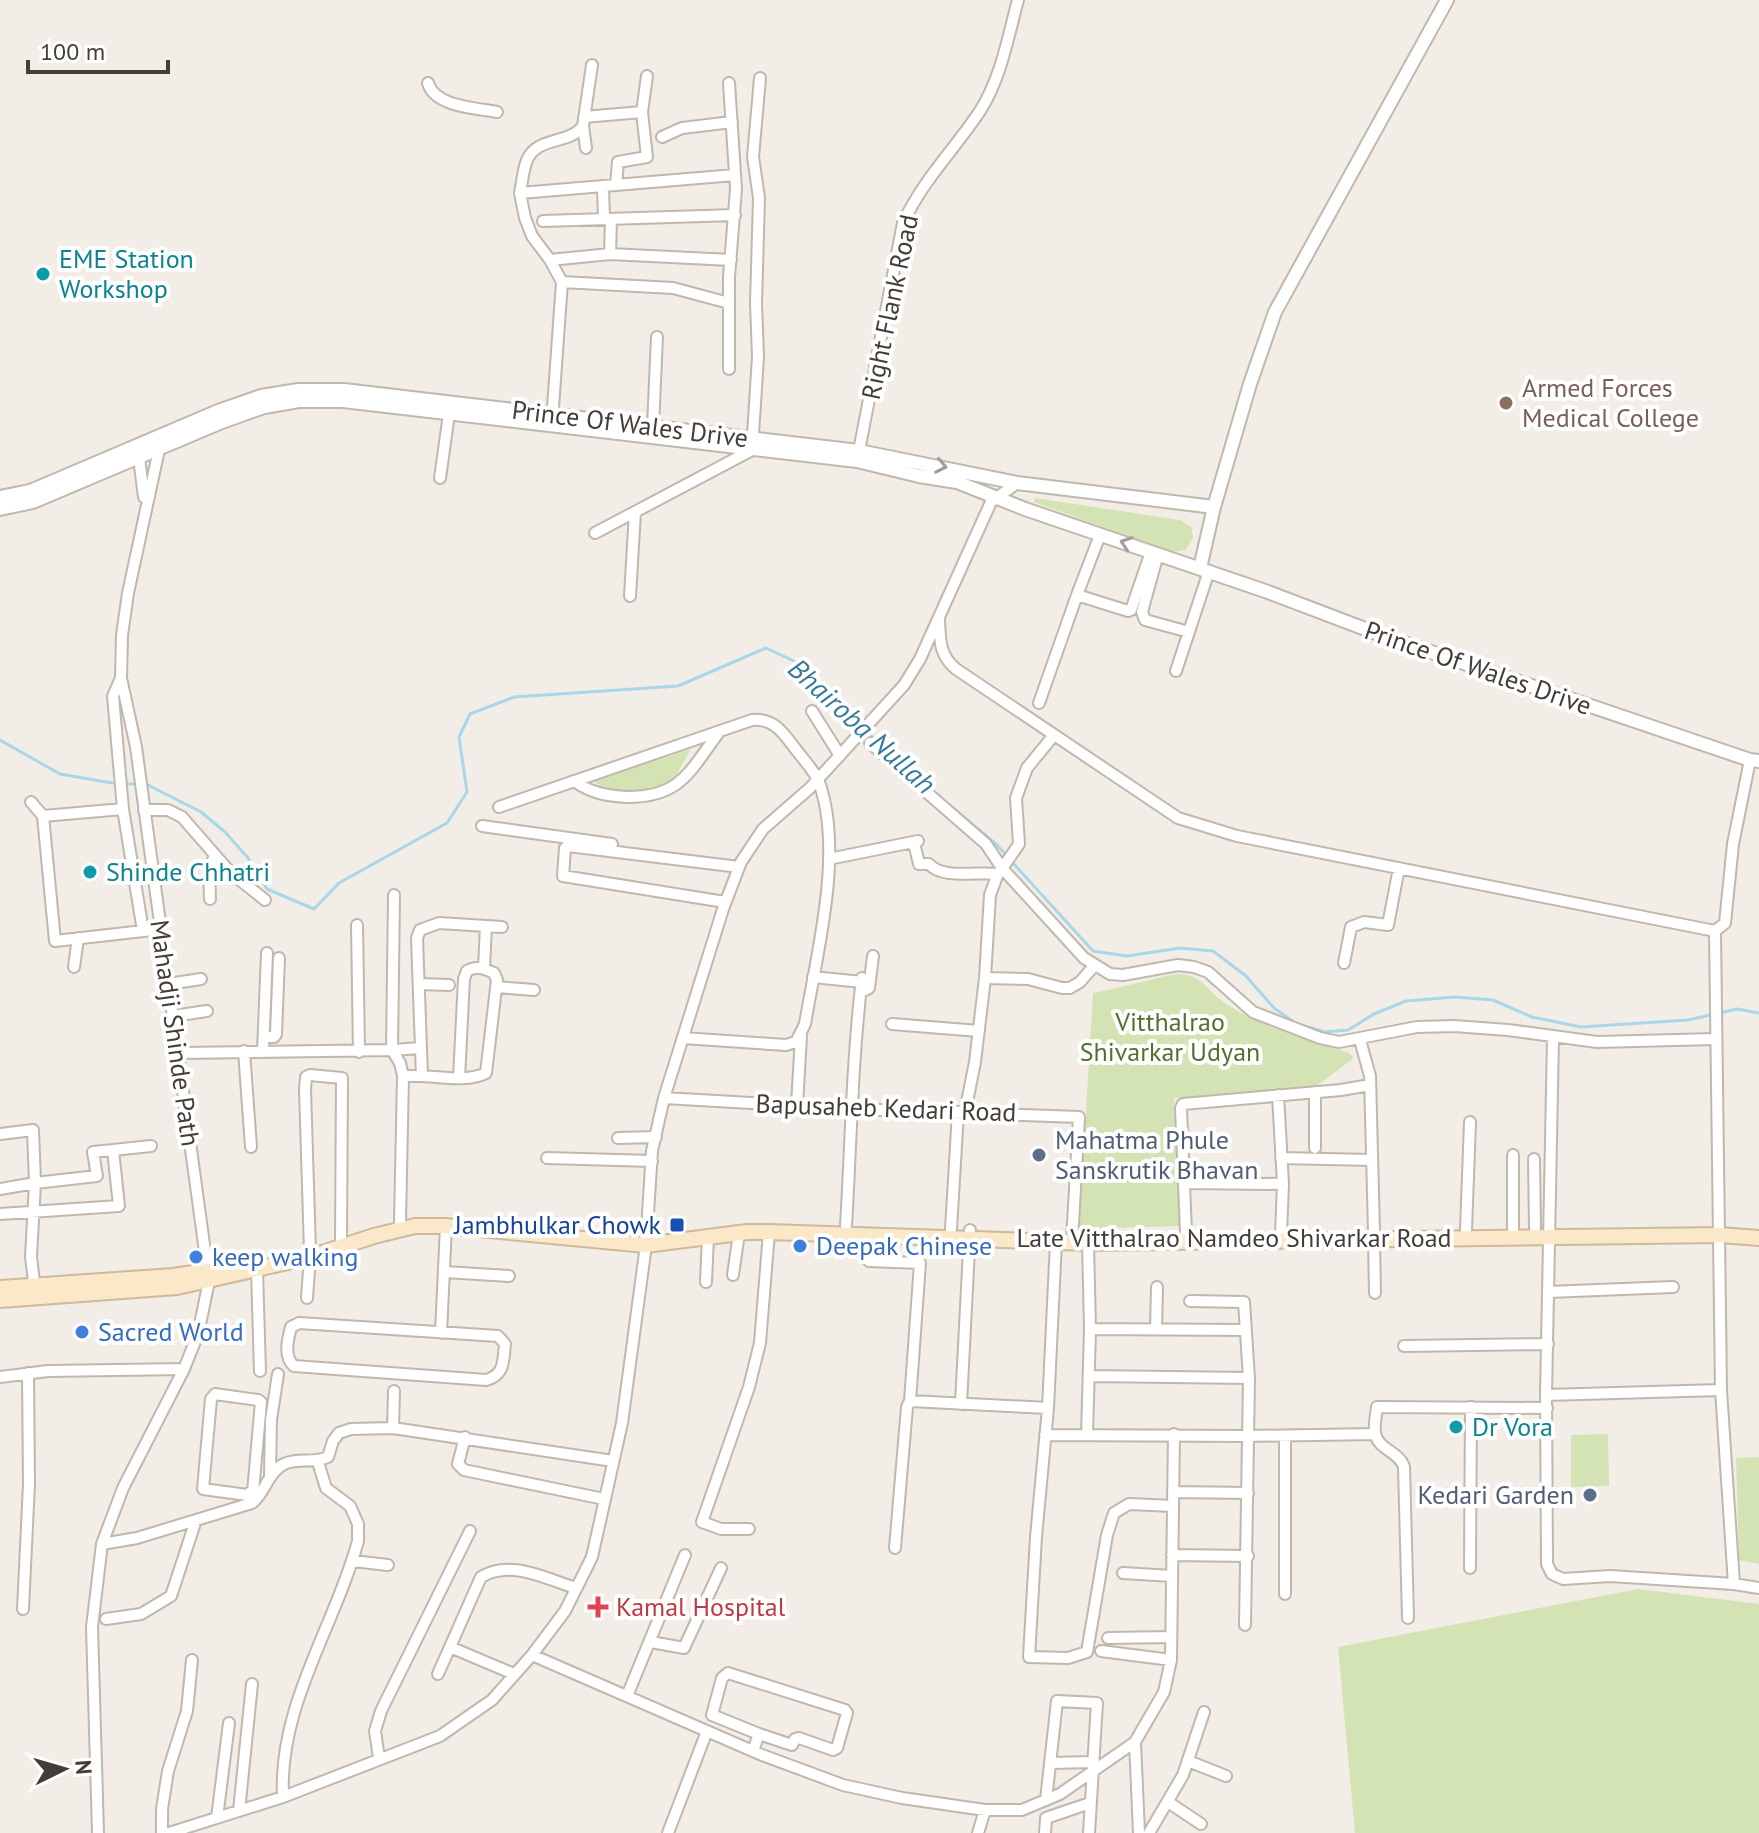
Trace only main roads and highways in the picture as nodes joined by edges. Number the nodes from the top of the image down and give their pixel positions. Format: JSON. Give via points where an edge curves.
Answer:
{"nodes":[{"id":1,"x":1544,"y":1231,"type":"junction"},
{"id":2,"x":970,"y":1234,"type":"junction"},
{"id":3,"x":1374,"y":1235,"type":"junction"},
{"id":4,"x":1759,"y":1235,"type":"edge"},
{"id":5,"x":1067,"y":1239,"type":"junction"},
{"id":6,"x":646,"y":1241,"type":"junction"},
{"id":7,"x":310,"y":1254,"type":"junction"},
{"id":8,"x":208,"y":1276,"type":"junction"},
{"id":9,"x":0,"y":1288,"type":"edge"},
{"id":10,"x":35,"y":1292,"type":"junction"},
{"id":11,"x":0,"y":1300,"type":"edge"}],
"edges":[{"from":1,"to":3,"type":"main road","name":"Late Vitthalrao Namdeo Shivarkar Road"},
{"from":1,"to":3,"type":"main road","name":"Late Vitthalrao Namdeo Shivarkar Road"},
{"from":1,"to":4,"type":"main road","name":"Late Vitthalrao Namdeo Shivarkar Road"},
{"from":2,"to":5,"type":"main road","name":"Late Vitthalrao Namdeo Shivarkar Road"},
{"from":2,"to":6,"type":"main road","name":"Late Vitthalrao Namdeo Shivarkar Road","via":[[769,1232]]},
{"from":2,"to":6,"type":"main road","name":"Late Vitthalrao Namdeo Shivarkar Road","via":[[951,1229],[741,1226]]},
{"from":3,"to":5,"type":"main road","name":"Late Vitthalrao Namdeo Shivarkar Road","via":[[1186,1233]]},
{"from":3,"to":5,"type":"main road","name":"Late Vitthalrao Namdeo Shivarkar Road","via":[[1088,1243]]},
{"from":6,"to":7,"type":"main road","name":"Late Vitthalrao Namdeo Shivarkar Road","via":[[415,1226]]},
{"from":6,"to":7,"type":"main road","name":"Late Vitthalrao Namdeo Shivarkar Road","via":[[416,1218]]},
{"from":7,"to":8,"type":"main road","name":"Late Vitthalrao Namdeo Shivarkar Road"},
{"from":7,"to":8,"type":"main road","name":"Late Vitthalrao Namdeo Shivarkar Road","via":[[257,1270]]},
{"from":8,"to":10,"type":"main road","name":"Late Vitthalrao Namdeo Shivarkar Road","via":[[174,1287]]},
{"from":9,"to":10,"type":"main road","name":"Late Vitthalrao Namdeo Shivarkar Road"},
{"from":10,"to":11,"type":"main road","name":"Late Vitthalrao Namdeo Shivarkar Road"}]}
